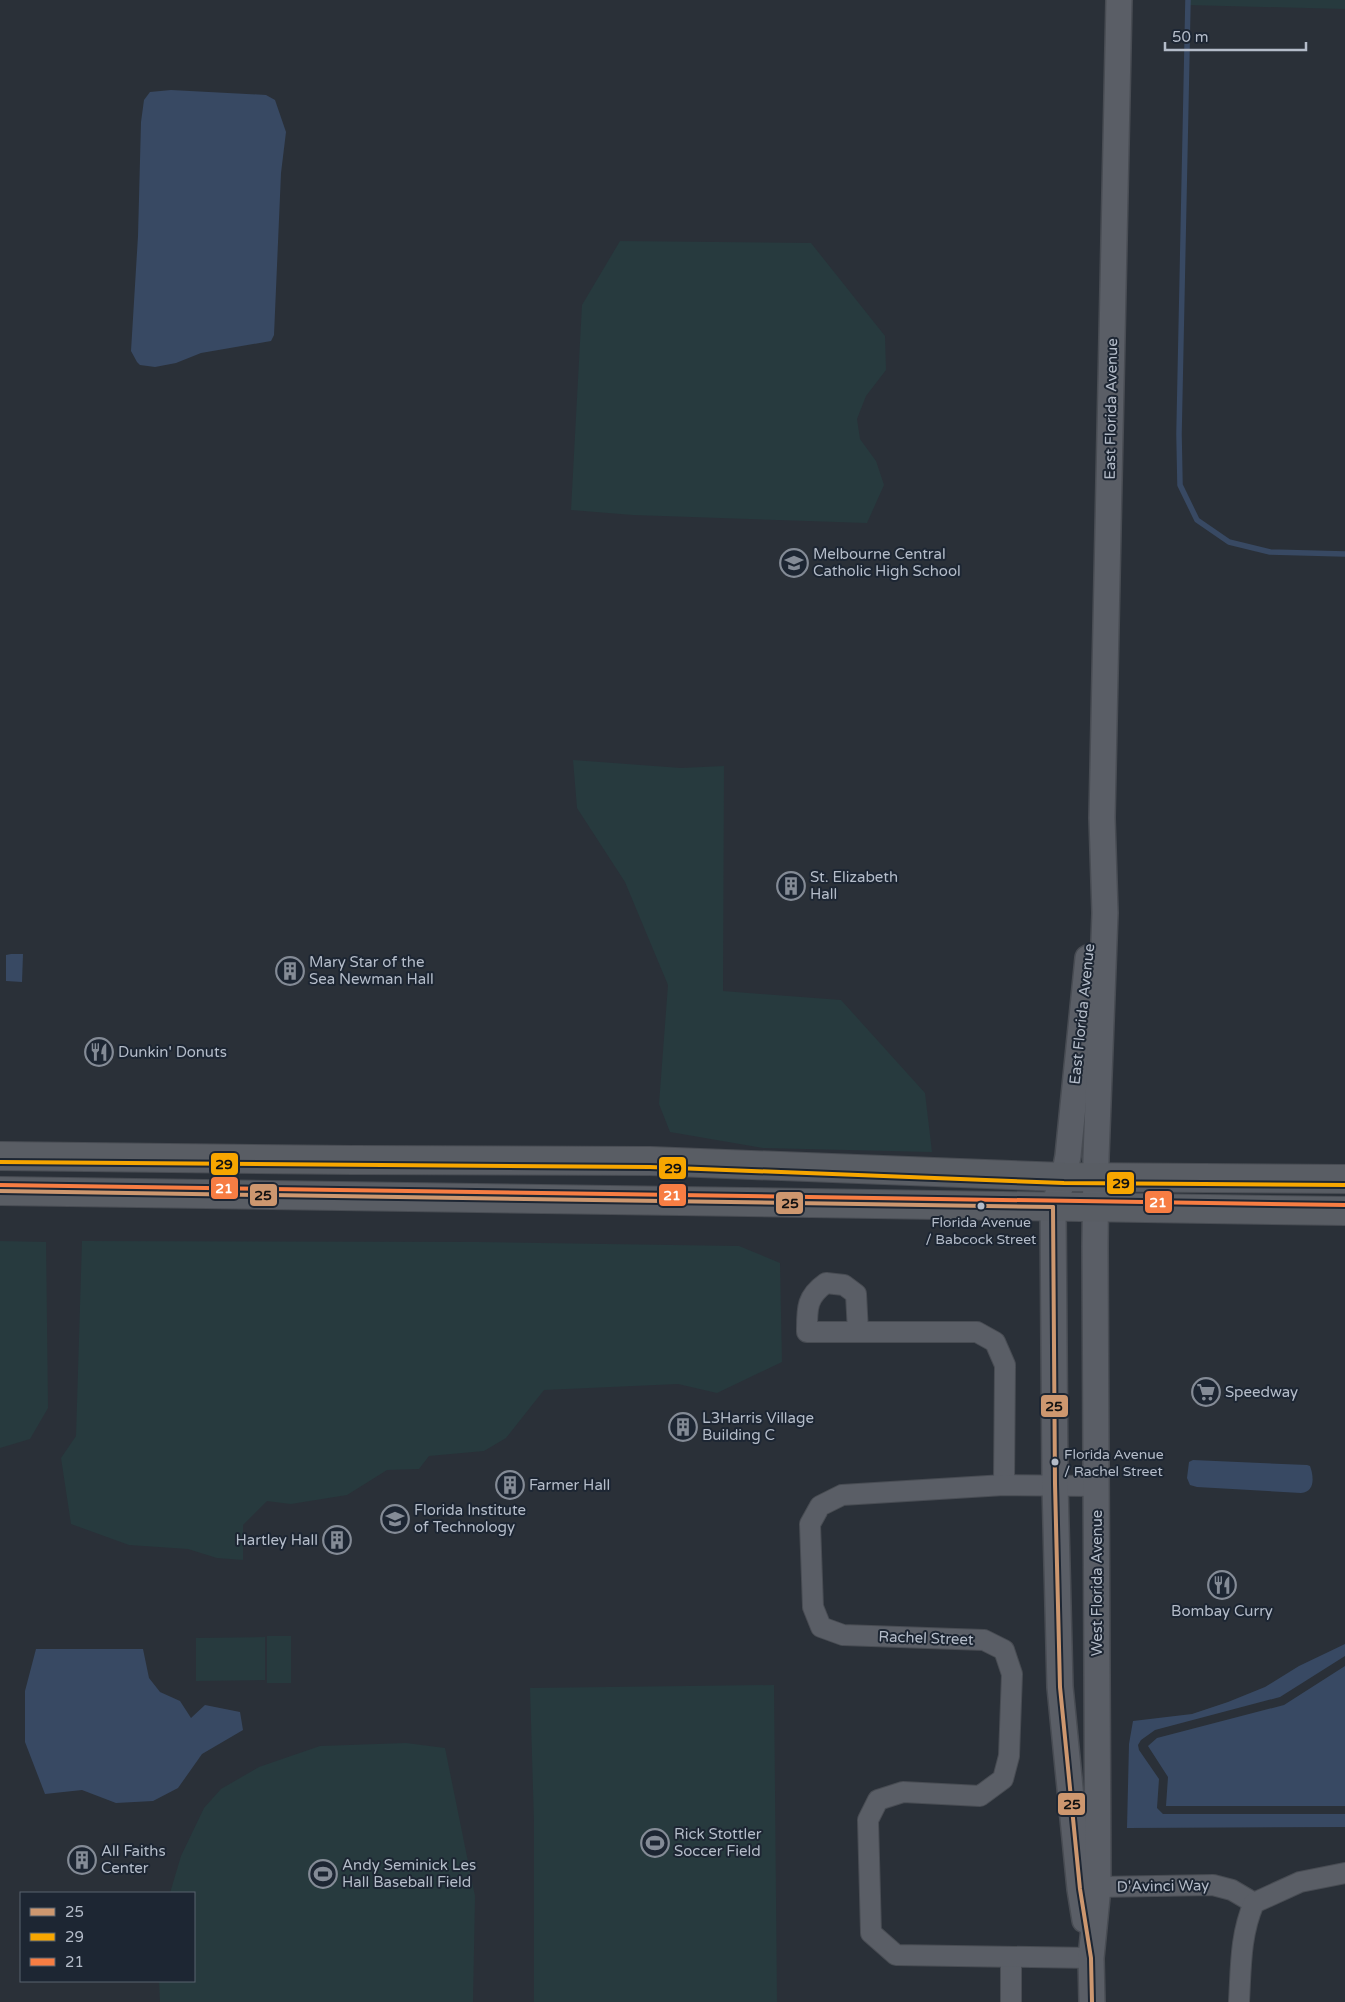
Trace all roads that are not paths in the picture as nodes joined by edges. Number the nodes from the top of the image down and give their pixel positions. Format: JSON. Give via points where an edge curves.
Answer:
{"nodes":[{"id":1,"x":1119,"y":0,"type":"edge"},
{"id":2,"x":1102,"y":818,"type":"junction"},
{"id":3,"x":0,"y":1156,"type":"edge"},
{"id":4,"x":1064,"y":1177,"type":"junction"},
{"id":5,"x":1095,"y":1177,"type":"junction"},
{"id":6,"x":1345,"y":1179,"type":"edge"},
{"id":7,"x":0,"y":1191,"type":"edge"},
{"id":8,"x":1053,"y":1207,"type":"junction"},
{"id":9,"x":1096,"y":1207,"type":"junction"},
{"id":10,"x":1345,"y":1212,"type":"edge"},
{"id":11,"x":858,"y":1332,"type":"dead end"},
{"id":12,"x":1055,"y":1484,"type":"junction"},
{"id":13,"x":1004,"y":1485,"type":"junction"},
{"id":14,"x":1097,"y":1486,"type":"junction"},
{"id":15,"x":1345,"y":1873,"type":"edge"},
{"id":16,"x":1098,"y":1887,"type":"junction"},
{"id":17,"x":1254,"y":1903,"type":"junction"},
{"id":18,"x":1011,"y":1957,"type":"junction"},
{"id":19,"x":1092,"y":1958,"type":"junction"},
{"id":20,"x":1011,"y":2002,"type":"edge"},
{"id":21,"x":1092,"y":2002,"type":"edge"},
{"id":22,"x":1239,"y":2002,"type":"edge"}],
"edges":[{"from":1,"to":2,"type":"street","name":"East Florida Avenue"},
{"from":2,"to":4,"type":"street","name":"East Florida Avenue"},
{"from":2,"to":5,"type":"street","name":"East Florida Avenue","via":[[1105,913]]},
{"from":3,"to":4,"type":"main road","via":[[650,1161]]},
{"from":4,"to":5,"type":"main road"},
{"from":4,"to":8,"type":"street","name":"East Florida Avenue"},
{"from":5,"to":6,"type":"main road"},
{"from":5,"to":9,"type":"street","name":"East Florida Avenue"},
{"from":7,"to":8,"type":"main road"},
{"from":8,"to":9,"type":"main road"},
{"from":8,"to":12,"type":"street","name":"West Florida Avenue"},
{"from":9,"to":10,"type":"main road"},
{"from":9,"to":14,"type":"street","name":"West Florida Avenue"},
{"from":11,"to":13,"type":"street","via":[[977,1332],[995,1342],[1006,1365]]},
{"from":12,"to":13,"type":"street","name":"Rachel Street"},
{"from":12,"to":14,"type":"street","name":"Rachel Street"},
{"from":12,"to":19,"type":"street","name":"West Florida Avenue","via":[[1060,1687],[1080,1889]]},
{"from":13,"to":18,"type":"street","name":"Rachel Street","via":[[842,1495],[820,1506],[810,1524],[813,1607],[821,1627],[843,1635],[984,1640],[1004,1650],[1012,1674],[1009,1756],[1003,1779],[980,1796],[903,1792],[878,1800],[868,1820],[871,1933],[896,1955]]},
{"from":14,"to":16,"type":"street","name":"West Florida Avenue"},
{"from":15,"to":17,"type":"street","via":[[1300,1882]]},
{"from":16,"to":17,"type":"street","name":"D'Avinci Way","via":[[1213,1885],[1232,1890]]},
{"from":16,"to":19,"type":"street","name":"West Florida Avenue"},
{"from":17,"to":22,"type":"street","via":[[1242,1942]]},
{"from":18,"to":19,"type":"street","name":"Rachel Street"},
{"from":18,"to":20,"type":"street"},
{"from":19,"to":21,"type":"street","name":"West Florida Avenue"}]}
